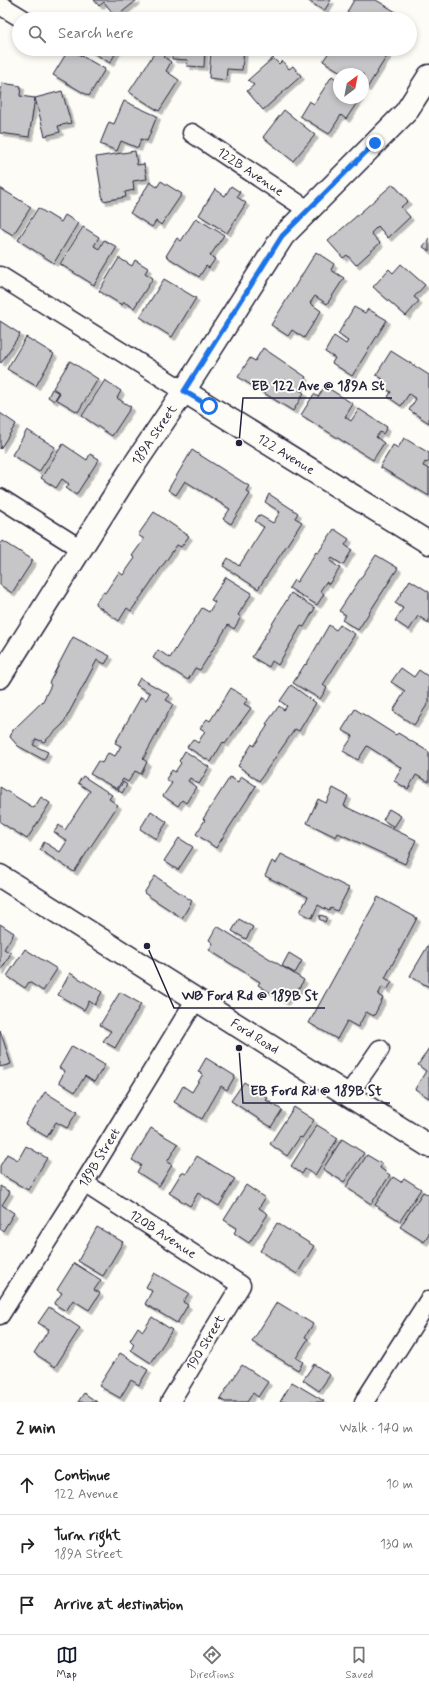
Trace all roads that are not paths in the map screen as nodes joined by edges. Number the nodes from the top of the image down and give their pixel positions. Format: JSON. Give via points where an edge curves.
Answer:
{"nodes":[{"id":1,"x":0,"y":5,"type":"edge"},
{"id":2,"x":12,"y":12,"type":"edge"},
{"id":3,"x":429,"y":76,"type":"edge"},
{"id":4,"x":192,"y":133,"type":"dead end"},
{"id":5,"x":308,"y":210,"type":"junction"},
{"id":6,"x":0,"y":276,"type":"edge"},
{"id":7,"x":184,"y":391,"type":"junction"},
{"id":8,"x":0,"y":498,"type":"edge"},
{"id":9,"x":429,"y":543,"type":"edge"},
{"id":10,"x":81,"y":549,"type":"junction"},
{"id":11,"x":0,"y":677,"type":"edge"},
{"id":12,"x":0,"y":876,"type":"edge"},
{"id":13,"x":196,"y":999,"type":"junction"},
{"id":14,"x":380,"y":1049,"type":"dead end"},
{"id":15,"x":348,"y":1095,"type":"junction"},
{"id":16,"x":429,"y":1146,"type":"edge"},
{"id":17,"x":84,"y":1183,"type":"junction"},
{"id":18,"x":241,"y":1285,"type":"joint"},
{"id":19,"x":429,"y":1300,"type":"edge"},
{"id":20,"x":0,"y":1315,"type":"edge"},
{"id":21,"x":170,"y":1402,"type":"edge"},
{"id":22,"x":364,"y":1402,"type":"edge"}],
"edges":[{"from":1,"to":2,"type":"street"},
{"from":3,"to":5,"type":"street","name":"189A Street","via":[[406,112]]},
{"from":4,"to":5,"type":"street","name":"122B Avenue"},
{"from":5,"to":7,"type":"street","name":"189A Street","via":[[282,236]]},
{"from":6,"to":7,"type":"street","name":"122 Avenue"},
{"from":7,"to":9,"type":"street","name":"122 Avenue"},
{"from":7,"to":10,"type":"street","name":"189A Street"},
{"from":8,"to":10,"type":"street"},
{"from":10,"to":11,"type":"street","name":"189A Street"},
{"from":12,"to":13,"type":"street","name":"Ford Road"},
{"from":13,"to":15,"type":"street","name":"Ford Road"},
{"from":13,"to":17,"type":"street","name":"189B Street"},
{"from":14,"to":15,"type":"street"},
{"from":15,"to":16,"type":"street","name":"Ford Road"},
{"from":17,"to":18,"type":"street","name":"120B Avenue"},
{"from":17,"to":20,"type":"street","name":"189B Street"},
{"from":18,"to":21,"type":"street","name":"190 Street"},
{"from":19,"to":22,"type":"street"}]}
